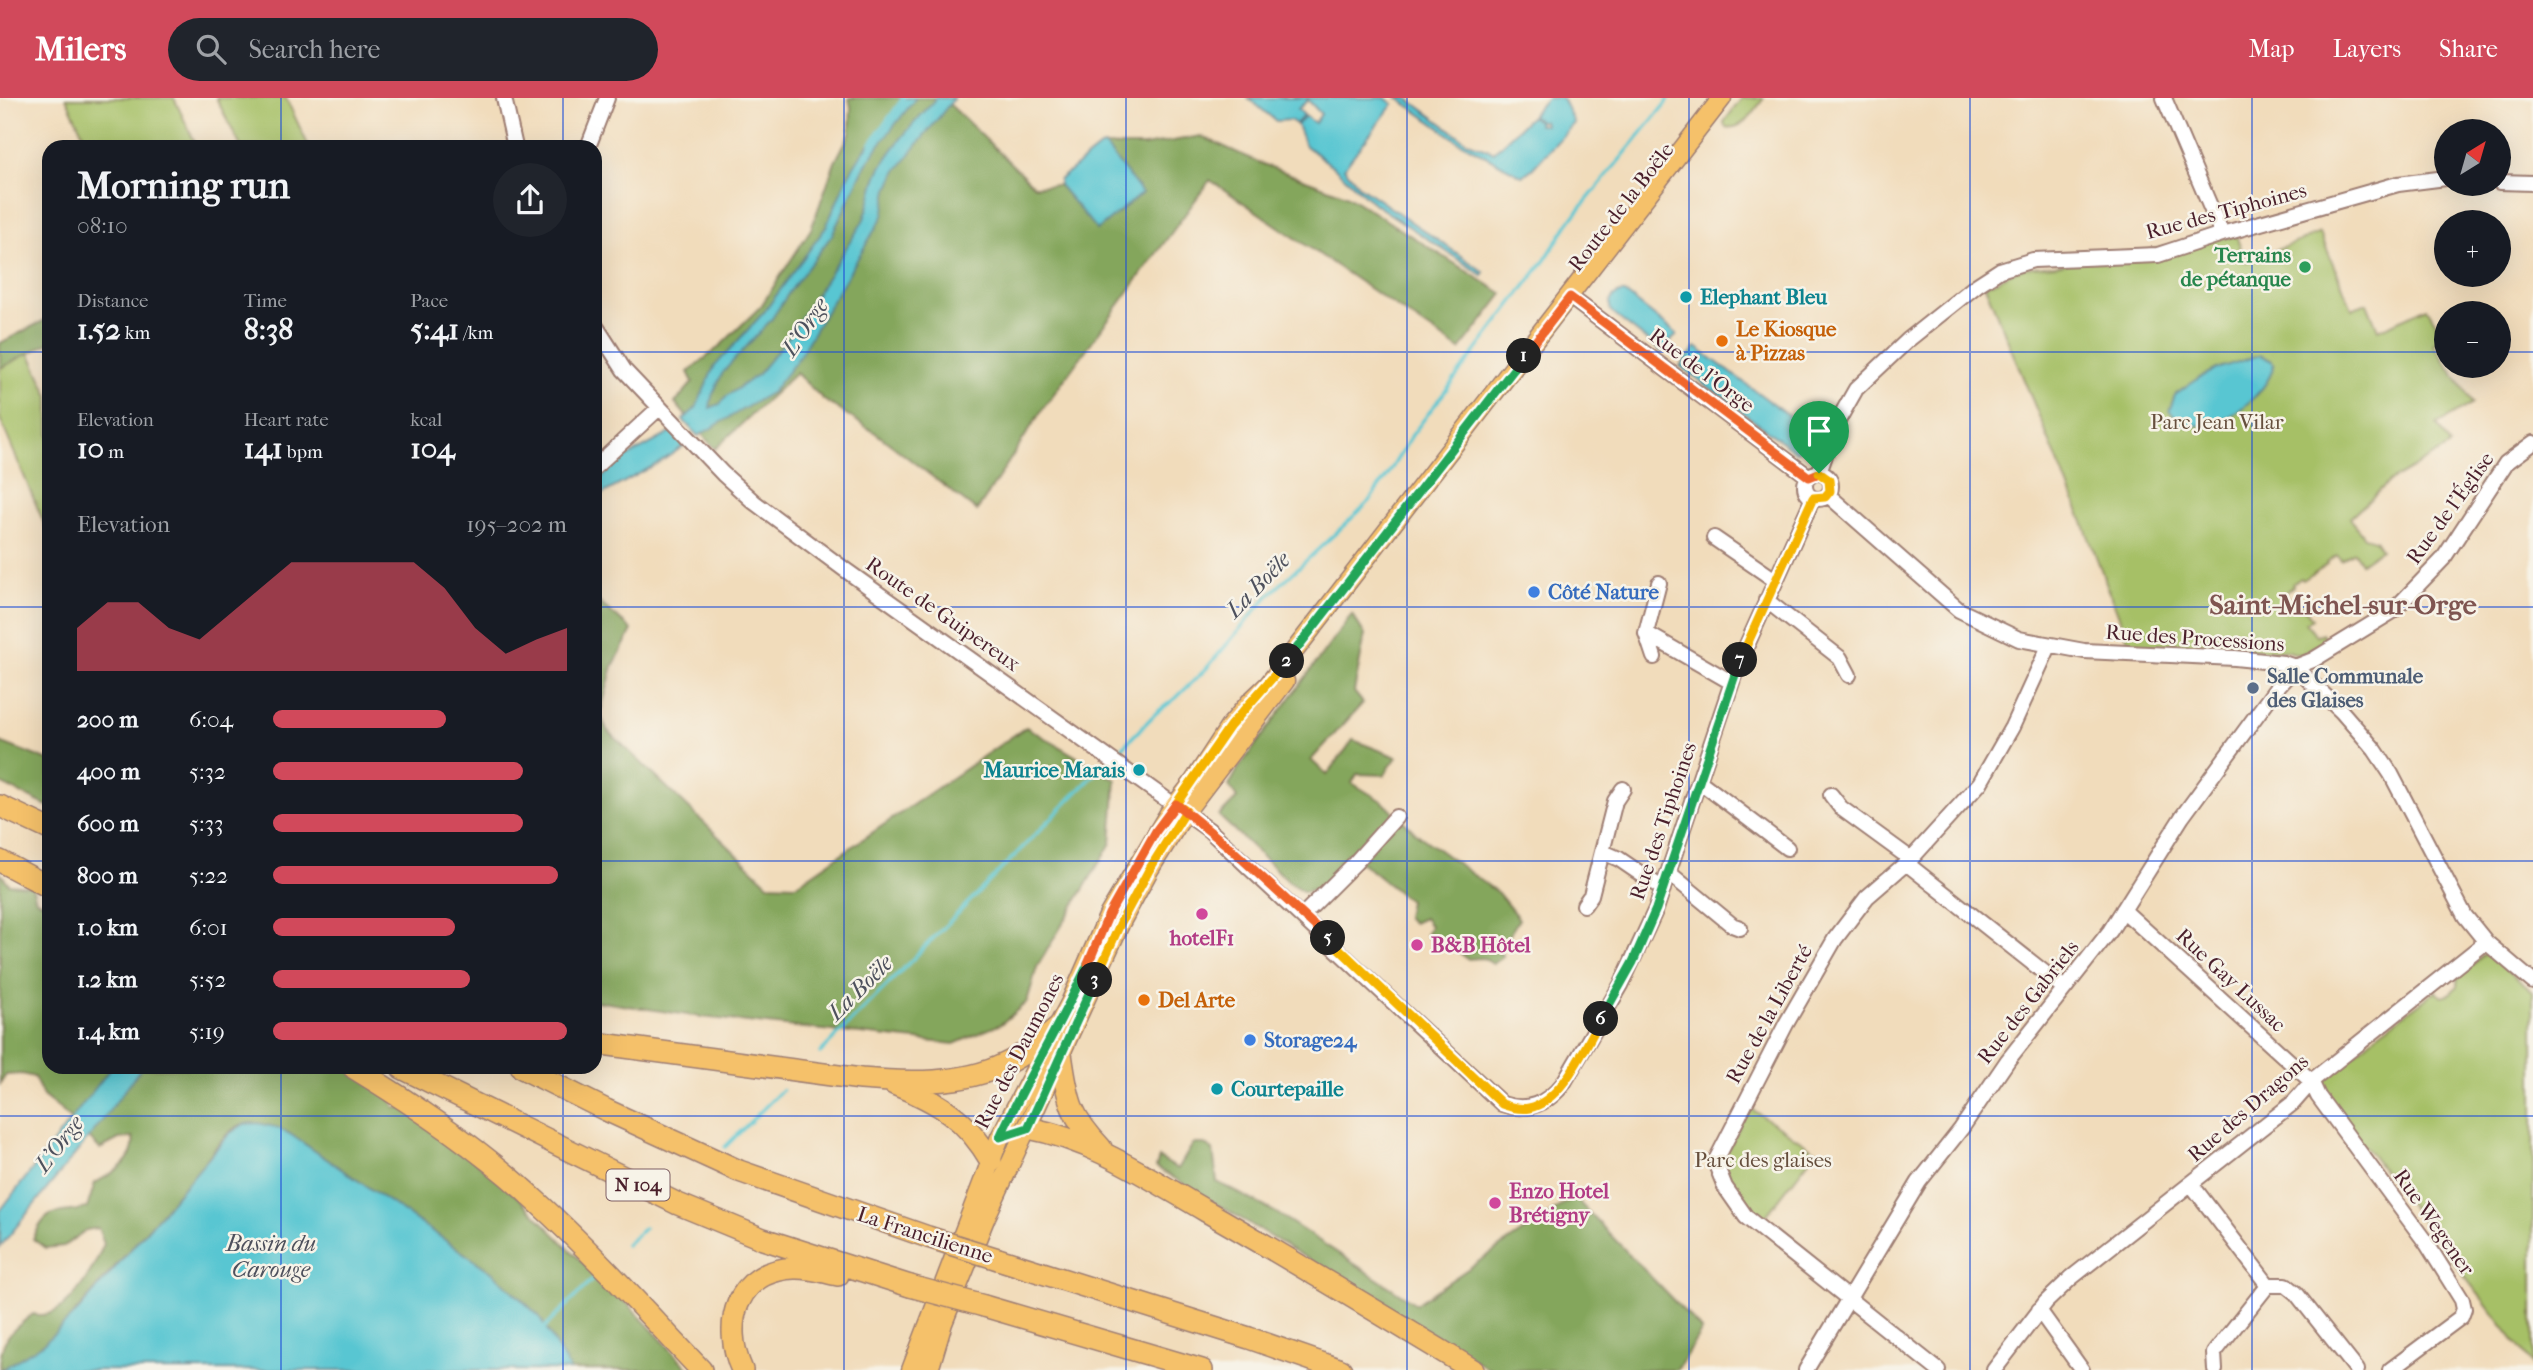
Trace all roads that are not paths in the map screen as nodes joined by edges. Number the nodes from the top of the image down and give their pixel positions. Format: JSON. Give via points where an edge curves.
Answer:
{"nodes":[{"id":1,"x":504,"y":98,"type":"edge"},
{"id":2,"x":607,"y":98,"type":"edge"},
{"id":3,"x":1722,"y":98,"type":"edge"},
{"id":4,"x":1735,"y":98,"type":"edge"},
{"id":5,"x":2164,"y":98,"type":"edge"},
{"id":6,"x":513,"y":140,"type":"edge"},
{"id":7,"x":591,"y":140,"type":"edge"},
{"id":8,"x":2434,"y":180,"type":"edge"},
{"id":9,"x":2511,"y":182,"type":"edge"},
{"id":10,"x":2533,"y":183,"type":"edge"},
{"id":11,"x":2222,"y":234,"type":"junction"},
{"id":12,"x":1573,"y":299,"type":"junction"},
{"id":13,"x":602,"y":336,"type":"edge"},
{"id":14,"x":659,"y":408,"type":"junction"},
{"id":15,"x":2533,"y":443,"type":"edge"},
{"id":16,"x":602,"y":461,"type":"edge"},
{"id":17,"x":1814,"y":475,"type":"junction"},
{"id":18,"x":1820,"y":496,"type":"junction"},
{"id":19,"x":1714,"y":538,"type":"dead end"},
{"id":20,"x":1775,"y":580,"type":"junction"},
{"id":21,"x":1659,"y":583,"type":"dead end"},
{"id":22,"x":1766,"y":600,"type":"junction"},
{"id":23,"x":1646,"y":633,"type":"junction"},
{"id":24,"x":2049,"y":646,"type":"junction"},
{"id":25,"x":1654,"y":657,"type":"dead end"},
{"id":26,"x":2295,"y":667,"type":"junction"},
{"id":27,"x":1849,"y":675,"type":"dead end"},
{"id":28,"x":1731,"y":682,"type":"junction"},
{"id":29,"x":1699,"y":781,"type":"junction"},
{"id":30,"x":1623,"y":789,"type":"dead end"},
{"id":31,"x":1831,"y":795,"type":"dead end"},
{"id":32,"x":0,"y":806,"type":"edge"},
{"id":33,"x":1181,"y":807,"type":"junction"},
{"id":34,"x":1396,"y":817,"type":"dead end"},
{"id":35,"x":42,"y":826,"type":"edge"},
{"id":36,"x":1787,"y":848,"type":"dead end"},
{"id":37,"x":1603,"y":852,"type":"junction"},
{"id":38,"x":0,"y":861,"type":"edge"},
{"id":39,"x":1909,"y":861,"type":"junction"},
{"id":40,"x":1669,"y":873,"type":"junction"},
{"id":41,"x":42,"y":883,"type":"edge"},
{"id":42,"x":1663,"y":890,"type":"junction"},
{"id":43,"x":1584,"y":905,"type":"dead end"},
{"id":44,"x":2123,"y":909,"type":"junction"},
{"id":45,"x":1303,"y":915,"type":"junction"},
{"id":46,"x":1740,"y":928,"type":"dead end"},
{"id":47,"x":2486,"y":942,"type":"junction"},
{"id":48,"x":2533,"y":982,"type":"edge"},
{"id":49,"x":2064,"y":988,"type":"junction"},
{"id":50,"x":1058,"y":1027,"type":"junction"},
{"id":51,"x":602,"y":1044,"type":"edge"},
{"id":52,"x":1061,"y":1054,"type":"junction"},
{"id":53,"x":363,"y":1074,"type":"edge"},
{"id":54,"x":414,"y":1074,"type":"edge"},
{"id":55,"x":534,"y":1074,"type":"edge"},
{"id":56,"x":886,"y":1081,"type":"junction"},
{"id":57,"x":2311,"y":1082,"type":"junction"},
{"id":58,"x":1502,"y":1104,"type":"joint"},
{"id":59,"x":1028,"y":1128,"type":"junction"},
{"id":60,"x":1000,"y":1137,"type":"junction"},
{"id":61,"x":1108,"y":1155,"type":"junction"},
{"id":62,"x":991,"y":1161,"type":"junction"},
{"id":63,"x":2191,"y":1184,"type":"junction"},
{"id":64,"x":999,"y":1186,"type":"junction"},
{"id":65,"x":885,"y":1278,"type":"junction"},
{"id":66,"x":2268,"y":1284,"type":"junction"},
{"id":67,"x":1850,"y":1298,"type":"junction"},
{"id":68,"x":2039,"y":1310,"type":"junction"},
{"id":69,"x":701,"y":1370,"type":"edge"},
{"id":70,"x":741,"y":1370,"type":"edge"},
{"id":71,"x":911,"y":1370,"type":"edge"},
{"id":72,"x":929,"y":1370,"type":"edge"},
{"id":73,"x":1202,"y":1370,"type":"edge"},
{"id":74,"x":1341,"y":1370,"type":"edge"},
{"id":75,"x":1473,"y":1370,"type":"edge"},
{"id":76,"x":1806,"y":1370,"type":"edge"},
{"id":77,"x":1938,"y":1370,"type":"edge"},
{"id":78,"x":1995,"y":1370,"type":"edge"},
{"id":79,"x":2081,"y":1370,"type":"edge"},
{"id":80,"x":2216,"y":1370,"type":"edge"},
{"id":81,"x":2357,"y":1370,"type":"edge"},
{"id":82,"x":2390,"y":1370,"type":"edge"}],
"edges":[{"from":1,"to":6,"type":"street"},
{"from":2,"to":7,"type":"street"},
{"from":3,"to":12,"type":"main road","name":"Route de la Boële"},
{"from":4,"to":12,"type":"main road","name":"Route de la Boële"},
{"from":5,"to":11,"type":"street"},
{"from":8,"to":11,"type":"street","name":"Rue des Tiphoines","via":[[2398,184]]},
{"from":9,"to":10,"type":"street"},
{"from":11,"to":17,"type":"street","name":"Rue des Tiphoines","via":[[2158,255],[2020,262],[1994,273],[1908,340],[1856,389]]},
{"from":12,"to":17,"type":"street","name":"Rue de l'Orge"},
{"from":12,"to":33,"type":"main road","name":"Route de la Boële"},
{"from":13,"to":14,"type":"street","name":"Route de Guipereux","via":[[624,370]]},
{"from":14,"to":16,"type":"street"},
{"from":14,"to":33,"type":"street","name":"Route de Guipereux","via":[[754,502]]},
{"from":15,"to":26,"type":"street","name":"Rue de l'Église","via":[[2506,463],[2438,565],[2393,611]]},
{"from":17,"to":18,"type":"street","via":[[1806,488]]},
{"from":17,"to":18,"type":"street","via":[[1826,476],[1831,483]]},
{"from":18,"to":20,"type":"street","name":"Rue des Tiphoines"},
{"from":18,"to":24,"type":"street","name":"Rue des Processions","via":[[1959,610],[2019,639]]},
{"from":19,"to":20,"type":"street"},
{"from":20,"to":22,"type":"street","name":"Rue des Tiphoines"},
{"from":21,"to":23,"type":"street"},
{"from":22,"to":27,"type":"street","via":[[1840,658]]},
{"from":22,"to":28,"type":"street","name":"Rue des Tiphoines"},
{"from":23,"to":25,"type":"street"},
{"from":23,"to":28,"type":"street"},
{"from":24,"to":26,"type":"street","name":"Rue des Processions","via":[[2235,658]]},
{"from":24,"to":39,"type":"street","name":"Rue de la Liberté","via":[[1980,783]]},
{"from":26,"to":44,"type":"street","name":"Rue des Gabriels","via":[[2182,817]]},
{"from":26,"to":47,"type":"street","name":"Rue des Processions","via":[[2375,750],[2465,916]]},
{"from":28,"to":29,"type":"street","name":"Rue des Tiphoines"},
{"from":29,"to":36,"type":"street"},
{"from":29,"to":40,"type":"street","name":"Rue des Tiphoines"},
{"from":30,"to":37,"type":"street","via":[[1615,801]]},
{"from":31,"to":39,"type":"street"},
{"from":32,"to":35,"type":"highway"},
{"from":33,"to":45,"type":"street","name":"Route de Guipereux"},
{"from":33,"to":50,"type":"main road","name":"Rue des Daumones","via":[[1156,831],[1109,914]]},
{"from":33,"to":52,"type":"main road","name":"Rue des Daumones","via":[[1121,922]]},
{"from":34,"to":45,"type":"street"},
{"from":37,"to":42,"type":"street"},
{"from":37,"to":43,"type":"street"},
{"from":38,"to":41,"type":"highway"},
{"from":39,"to":49,"type":"street"},
{"from":39,"to":67,"type":"street","name":"Rue de la Liberté","via":[[1867,897],[1835,939],[1714,1162],[1746,1217]]},
{"from":40,"to":42,"type":"street","name":"Rue des Tiphoines"},
{"from":40,"to":46,"type":"street"},
{"from":42,"to":58,"type":"street","name":"Rue des Tiphoines","via":[[1627,974],[1563,1084],[1530,1108]]},
{"from":44,"to":49,"type":"street","name":"Rue des Gabriels"},
{"from":44,"to":57,"type":"street","name":"Rue Gay Lussac"},
{"from":45,"to":58,"type":"street","name":"Route de Guipereux"},
{"from":47,"to":48,"type":"street","name":"Rue des Processions"},
{"from":47,"to":57,"type":"street","name":"Rue des Dragons"},
{"from":49,"to":67,"type":"street","name":"Rue des Gabriels","via":[[1919,1182]]},
{"from":50,"to":56,"type":"highway","via":[[1024,1054],[986,1072]]},
{"from":50,"to":60,"type":"main road","name":"Rue des Daumones"},
{"from":51,"to":56,"type":"highway"},
{"from":52,"to":59,"type":"main road","name":"Rue des Daumones"},
{"from":52,"to":61,"type":"highway","via":[[1073,1114]]},
{"from":53,"to":69,"type":"highway","via":[[457,1136],[535,1199]]},
{"from":54,"to":65,"type":"highway","number":"N 104","via":[[678,1204]]},
{"from":55,"to":74,"type":"highway","name":"La Francilienne","number":"N 104","bridge":true,"via":[[739,1171],[790,1190]]},
{"from":56,"to":62,"type":"highway","via":[[947,1109],[972,1132]]},
{"from":57,"to":63,"type":"street","name":"Rue des Dragons","via":[[2293,1103]]},
{"from":57,"to":82,"type":"street","name":"Rue Wegener","via":[[2427,1244],[2464,1304],[2461,1317]]},
{"from":59,"to":60,"type":"main road"},
{"from":59,"to":61,"type":"highway","via":[[1052,1132]]},
{"from":59,"to":64,"type":"main road","name":"Rue des Daumones"},
{"from":60,"to":62,"type":"main road","name":"Rue des Daumones"},
{"from":61,"to":75,"type":"highway"},
{"from":62,"to":64,"type":"main road"},
{"from":62,"to":71,"type":"main road","name":"Rue des Daumones"},
{"from":63,"to":66,"type":"street"},
{"from":63,"to":68,"type":"street","name":"Rue des Dragons","via":[[2120,1237]]},
{"from":64,"to":72,"type":"main road","name":"Rue des Daumones","via":[[965,1264]]},
{"from":65,"to":70,"type":"highway","via":[[865,1281],[793,1268],[757,1281],[734,1308],[733,1349]]},
{"from":65,"to":73,"type":"highway","number":"N 104","bridge":true},
{"from":66,"to":80,"type":"street","via":[[2214,1353]]},
{"from":66,"to":81,"type":"street","via":[[2286,1285],[2296,1293]]},
{"from":67,"to":76,"type":"street","name":"Rue des Gabriels"},
{"from":67,"to":77,"type":"street","name":"Rue de la Liberté"},
{"from":68,"to":78,"type":"street","name":"Rue des Dragons"},
{"from":68,"to":79,"type":"street"}]}
